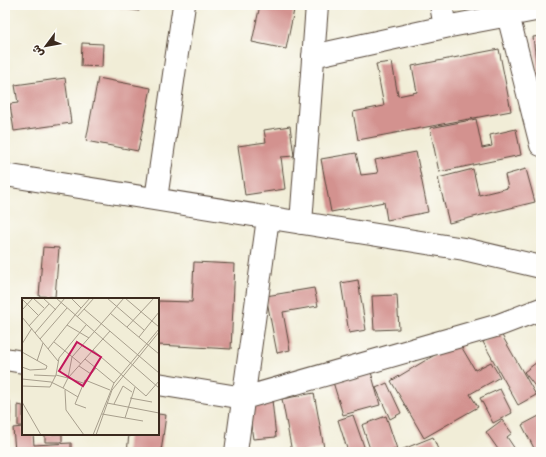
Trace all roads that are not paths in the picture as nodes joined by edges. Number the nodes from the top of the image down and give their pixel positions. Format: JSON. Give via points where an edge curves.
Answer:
{"nodes":[{"id":1,"x":184,"y":5,"type":"edge"},
{"id":2,"x":317,"y":5,"type":"edge"},
{"id":3,"x":441,"y":5,"type":"edge"},
{"id":4,"x":541,"y":9,"type":"edge"},
{"id":5,"x":508,"y":15,"type":"junction"},
{"id":6,"x":445,"y":27,"type":"junction"},
{"id":7,"x":314,"y":56,"type":"junction"},
{"id":8,"x":541,"y":145,"type":"edge"},
{"id":9,"x":5,"y":175,"type":"edge"},
{"id":10,"x":156,"y":199,"type":"junction"},
{"id":11,"x":268,"y":218,"type":"junction"},
{"id":12,"x":301,"y":223,"type":"junction"},
{"id":13,"x":541,"y":267,"type":"edge"},
{"id":14,"x":541,"y":309,"type":"edge"},
{"id":15,"x":5,"y":359,"type":"edge"},
{"id":16,"x":22,"y":362,"type":"edge"},
{"id":17,"x":159,"y":384,"type":"edge"},
{"id":18,"x":244,"y":398,"type":"junction"},
{"id":19,"x":236,"y":452,"type":"edge"}],
"edges":[{"from":1,"to":10,"type":"street"},
{"from":2,"to":7,"type":"street"},
{"from":3,"to":6,"type":"street"},
{"from":4,"to":5,"type":"street"},
{"from":5,"to":6,"type":"street"},
{"from":5,"to":8,"type":"street"},
{"from":6,"to":7,"type":"street"},
{"from":7,"to":12,"type":"street"},
{"from":9,"to":10,"type":"street"},
{"from":10,"to":11,"type":"street"},
{"from":11,"to":12,"type":"street"},
{"from":11,"to":18,"type":"street"},
{"from":12,"to":13,"type":"street","via":[[464,249]]},
{"from":14,"to":18,"type":"street","via":[[499,325]]},
{"from":15,"to":16,"type":"street"},
{"from":17,"to":18,"type":"street"},
{"from":18,"to":19,"type":"street"}]}
